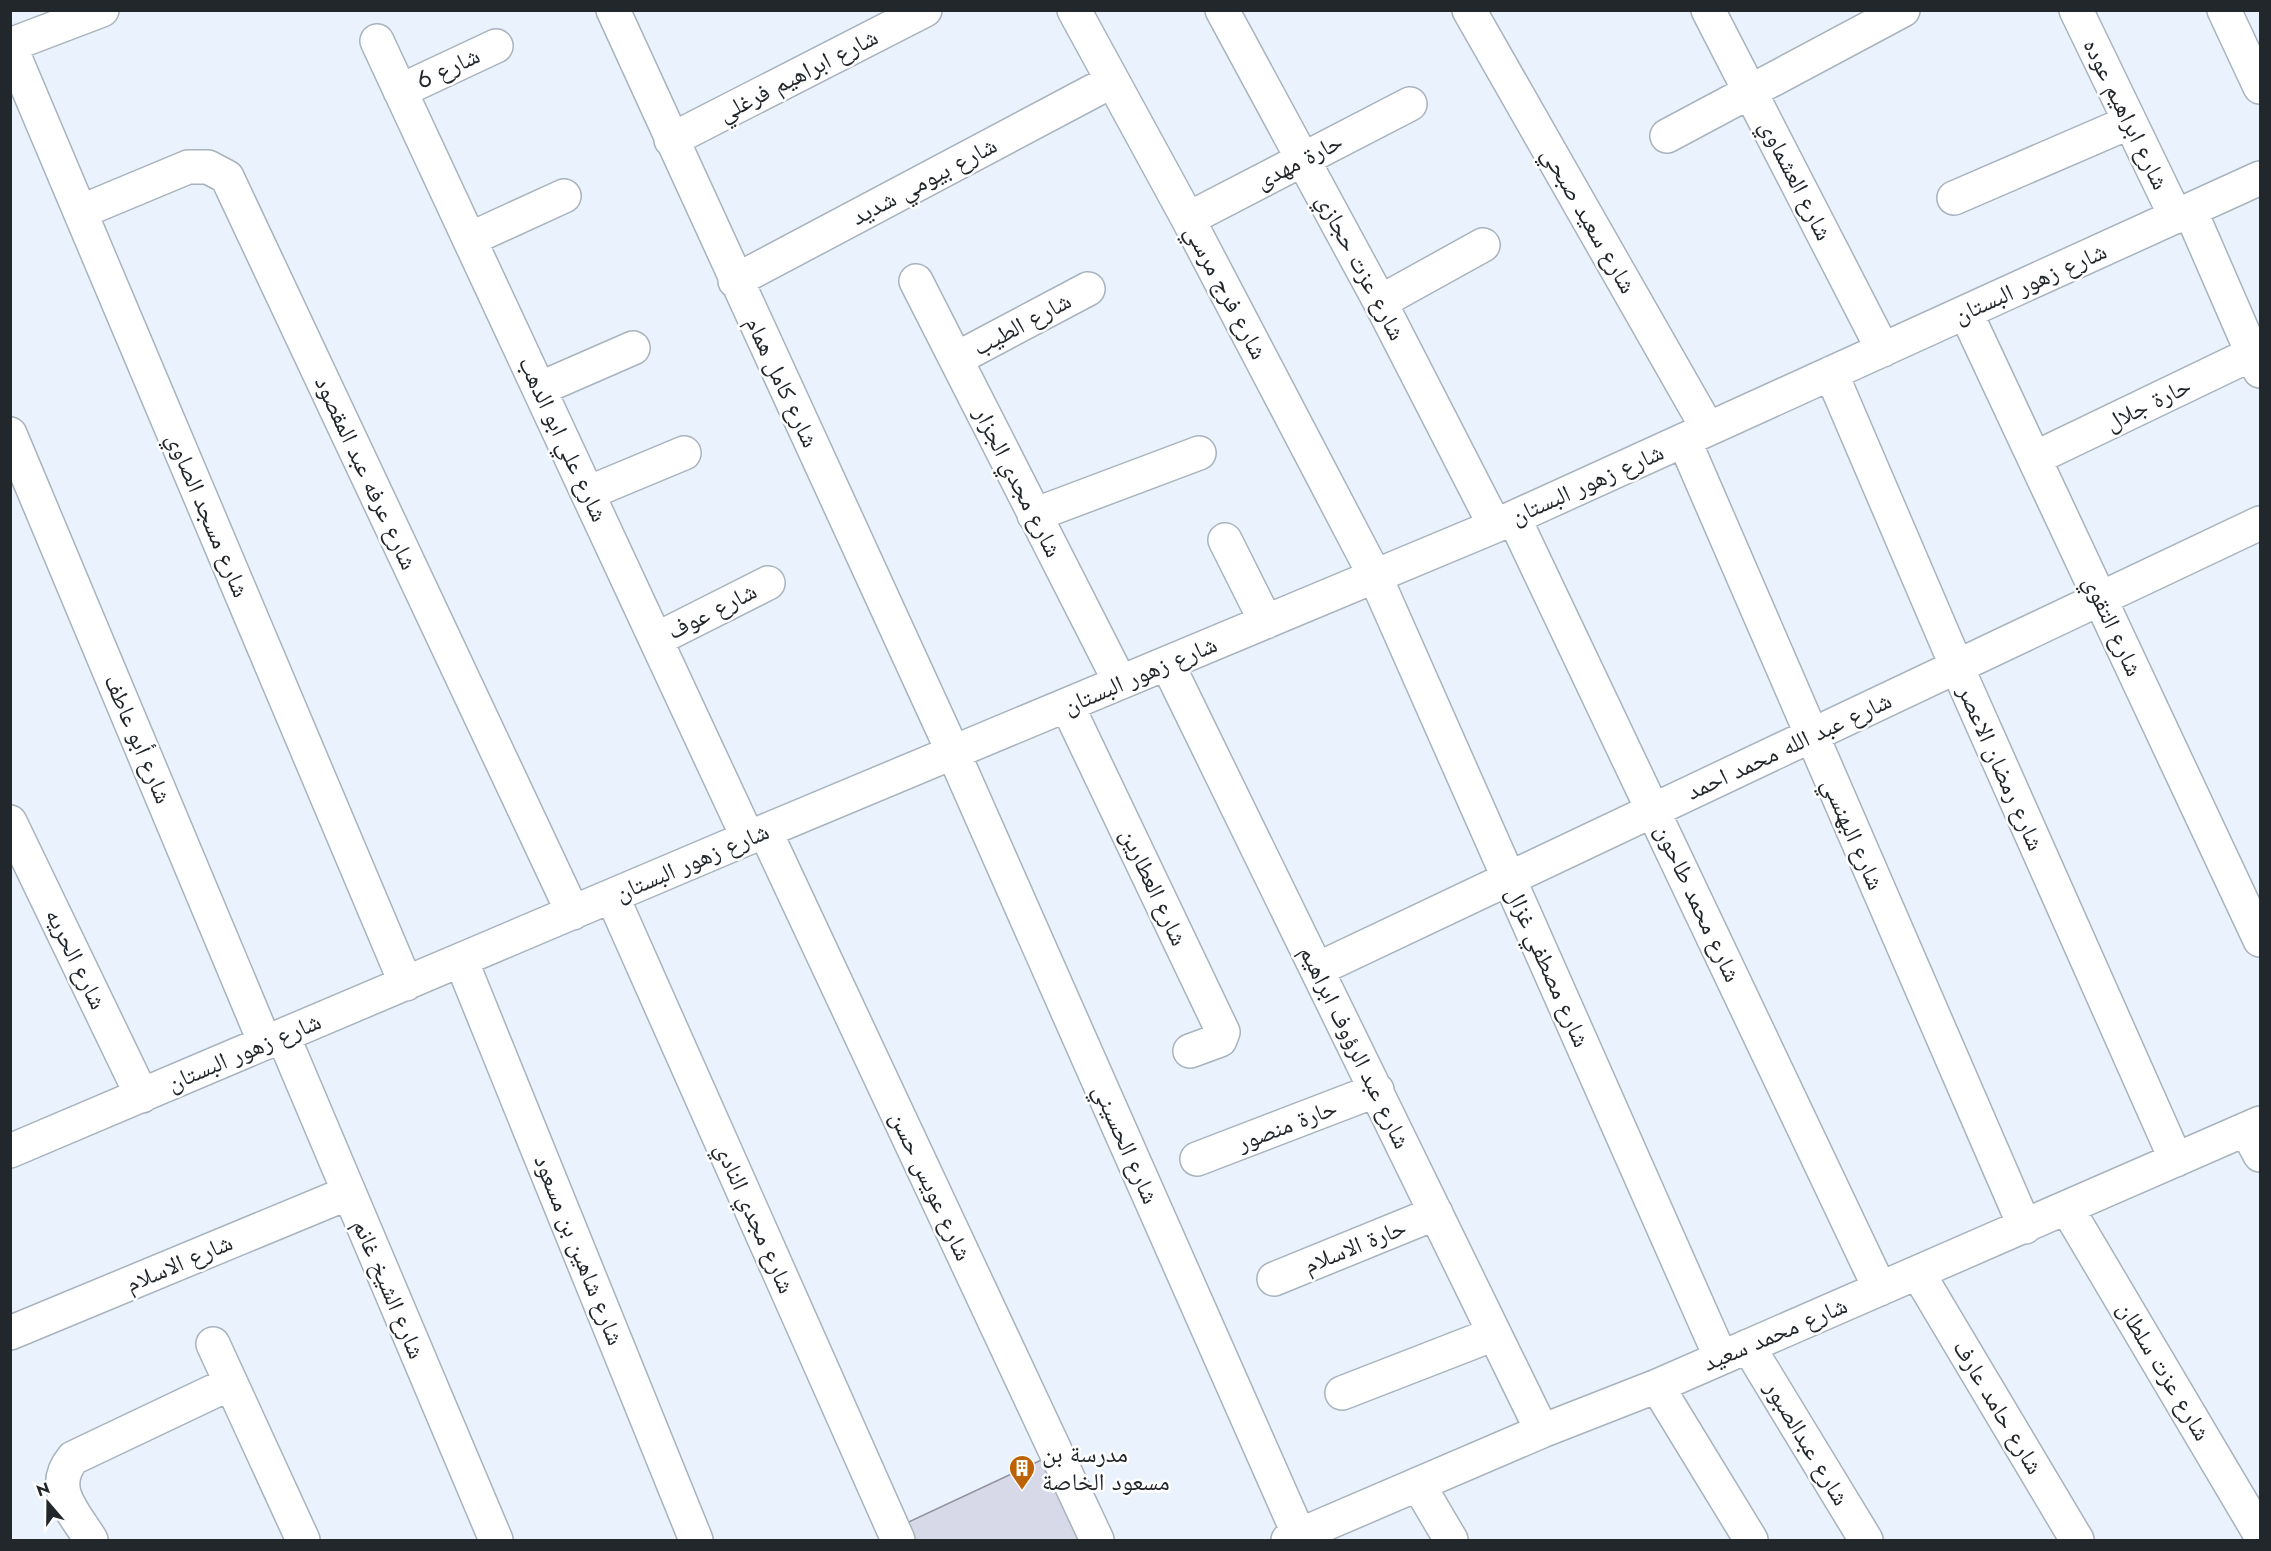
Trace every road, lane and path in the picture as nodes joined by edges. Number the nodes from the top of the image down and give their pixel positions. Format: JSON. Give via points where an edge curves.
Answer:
{"nodes":[{"id":1,"x":102,"y":10,"type":"edge"},
{"id":2,"x":613,"y":10,"type":"edge"},
{"id":3,"x":925,"y":10,"type":"edge"},
{"id":4,"x":1074,"y":10,"type":"edge"},
{"id":5,"x":1469,"y":10,"type":"edge"},
{"id":6,"x":1708,"y":10,"type":"edge"},
{"id":7,"x":1902,"y":10,"type":"edge"},
{"id":8,"x":2076,"y":10,"type":"edge"},
{"id":9,"x":2224,"y":10,"type":"edge"},
{"id":10,"x":1232,"y":14,"type":"edge"},
{"id":11,"x":21,"y":34,"type":"edge"},
{"id":12,"x":377,"y":41,"type":"dead end"},
{"id":13,"x":496,"y":46,"type":"dead end"},
{"id":14,"x":1112,"y":81,"type":"junction"},
{"id":15,"x":2260,"y":87,"type":"edge"},
{"id":16,"x":400,"y":91,"type":"junction"},
{"id":17,"x":1751,"y":91,"type":"junction"},
{"id":18,"x":1410,"y":104,"type":"dead end"},
{"id":19,"x":2130,"y":123,"type":"junction"},
{"id":20,"x":1667,"y":136,"type":"dead end"},
{"id":21,"x":671,"y":140,"type":"junction"},
{"id":22,"x":1303,"y":159,"type":"junction"},
{"id":23,"x":2260,"y":178,"type":"edge"},
{"id":24,"x":564,"y":196,"type":"dead end"},
{"id":25,"x":1954,"y":198,"type":"dead end"},
{"id":26,"x":81,"y":212,"type":"junction"},
{"id":27,"x":2183,"y":213,"type":"junction"},
{"id":28,"x":1188,"y":219,"type":"junction"},
{"id":29,"x":470,"y":239,"type":"junction"},
{"id":30,"x":1483,"y":245,"type":"dead end"},
{"id":31,"x":735,"y":281,"type":"junction"},
{"id":32,"x":916,"y":281,"type":"dead end"},
{"id":33,"x":1088,"y":289,"type":"dead end"},
{"id":34,"x":1380,"y":302,"type":"junction"},
{"id":35,"x":1966,"y":313,"type":"junction"},
{"id":36,"x":633,"y":348,"type":"dead end"},
{"id":37,"x":1883,"y":350,"type":"junction"},
{"id":38,"x":2258,"y":358,"type":"edge"},
{"id":39,"x":956,"y":359,"type":"junction"},
{"id":40,"x":1831,"y":373,"type":"junction"},
{"id":41,"x":539,"y":389,"type":"junction"},
{"id":42,"x":10,"y":434,"type":"edge"},
{"id":43,"x":1696,"y":435,"type":"junction"},
{"id":44,"x":684,"y":453,"type":"dead end"},
{"id":45,"x":1199,"y":453,"type":"dead end"},
{"id":46,"x":2035,"y":458,"type":"junction"},
{"id":47,"x":588,"y":493,"type":"junction"},
{"id":48,"x":1034,"y":515,"type":"junction"},
{"id":49,"x":1505,"y":522,"type":"junction"},
{"id":50,"x":2260,"y":523,"type":"edge"},
{"id":51,"x":1226,"y":540,"type":"dead end"},
{"id":52,"x":1375,"y":576,"type":"junction"},
{"id":53,"x":768,"y":582,"type":"dead end"},
{"id":54,"x":2100,"y":599,"type":"junction"},
{"id":55,"x":1266,"y":622,"type":"junction"},
{"id":56,"x":657,"y":639,"type":"junction"},
{"id":57,"x":1167,"y":663,"type":"junction"},
{"id":58,"x":1957,"y":667,"type":"junction"},
{"id":59,"x":1120,"y":682,"type":"junction"},
{"id":60,"x":1067,"y":705,"type":"junction"},
{"id":61,"x":1810,"y":736,"type":"junction"},
{"id":62,"x":953,"y":752,"type":"junction"},
{"id":63,"x":1653,"y":810,"type":"junction"},
{"id":64,"x":10,"y":822,"type":"edge"},
{"id":65,"x":757,"y":835,"type":"junction"},
{"id":66,"x":1509,"y":878,"type":"junction"},
{"id":67,"x":612,"y":896,"type":"junction"},
{"id":68,"x":573,"y":913,"type":"junction"},
{"id":69,"x":2260,"y":940,"type":"edge"},
{"id":70,"x":461,"y":960,"type":"junction"},
{"id":71,"x":1318,"y":969,"type":"junction"},
{"id":72,"x":406,"y":984,"type":"junction"},
{"id":73,"x":274,"y":1040,"type":"junction"},
{"id":74,"x":1190,"y":1051,"type":"dead end"},
{"id":75,"x":1377,"y":1090,"type":"junction"},
{"id":76,"x":142,"y":1096,"type":"junction"},
{"id":77,"x":2256,"y":1136,"type":"edge"},
{"id":78,"x":10,"y":1151,"type":"edge"},
{"id":79,"x":1197,"y":1159,"type":"dead end"},
{"id":80,"x":2176,"y":1160,"type":"junction"},
{"id":81,"x":348,"y":1193,"type":"junction"},
{"id":82,"x":2067,"y":1208,"type":"junction"},
{"id":83,"x":1436,"y":1213,"type":"junction"},
{"id":84,"x":2025,"y":1227,"type":"junction"},
{"id":85,"x":1918,"y":1273,"type":"junction"},
{"id":86,"x":1274,"y":1279,"type":"dead end"},
{"id":87,"x":1880,"y":1289,"type":"junction"},
{"id":88,"x":10,"y":1333,"type":"edge"},
{"id":89,"x":1494,"y":1334,"type":"junction"},
{"id":90,"x":213,"y":1344,"type":"dead end"},
{"id":91,"x":1735,"y":1352,"type":"junction"},
{"id":92,"x":231,"y":1383,"type":"junction"},
{"id":93,"x":1657,"y":1386,"type":"junction"},
{"id":94,"x":1342,"y":1393,"type":"dead end"},
{"id":95,"x":1542,"y":1431,"type":"junction"},
{"id":96,"x":1418,"y":1484,"type":"junction"},
{"id":97,"x":2260,"y":1534,"type":"edge"},
{"id":98,"x":1294,"y":1538,"type":"edge"},
{"id":99,"x":91,"y":1540,"type":"edge"},
{"id":100,"x":303,"y":1540,"type":"edge"},
{"id":101,"x":496,"y":1540,"type":"edge"},
{"id":102,"x":696,"y":1540,"type":"edge"},
{"id":103,"x":898,"y":1540,"type":"edge"},
{"id":104,"x":1098,"y":1540,"type":"edge"},
{"id":105,"x":1451,"y":1540,"type":"edge"},
{"id":106,"x":1751,"y":1540,"type":"edge"},
{"id":107,"x":1866,"y":1540,"type":"edge"},
{"id":108,"x":2077,"y":1540,"type":"edge"}],
"edges":[{"from":1,"to":11,"type":"street"},
{"from":2,"to":21,"type":"street","name":"شارع كامل همام"},
{"from":3,"to":21,"type":"street","name":"شارع ابراهيم فرغلي"},
{"from":4,"to":14,"type":"street","name":"شارع فرج مرسي"},
{"from":5,"to":43,"type":"street","name":"شارع سعيد صبحي"},
{"from":6,"to":17,"type":"street","name":"شارع العشماوي"},
{"from":7,"to":17,"type":"street"},
{"from":8,"to":19,"type":"street","name":"شارع ابراهيم عوده"},
{"from":9,"to":15,"type":"street"},
{"from":10,"to":22,"type":"street","name":"شارع عزت حجازي"},
{"from":11,"to":26,"type":"street","name":"شارع مسجد الصاوي"},
{"from":12,"to":16,"type":"street","name":"شارع علي ابو الدهب"},
{"from":13,"to":16,"type":"street","name":"شارع 6"},
{"from":14,"to":28,"type":"street","name":"شارع فرج مرسي"},
{"from":14,"to":31,"type":"street","name":"شارع بيومي شديد"},
{"from":16,"to":29,"type":"street","name":"شارع علي ابو الدهب"},
{"from":17,"to":20,"type":"street"},
{"from":17,"to":37,"type":"street","name":"شارع العشماوي"},
{"from":18,"to":22,"type":"street","name":"حارة مهدى"},
{"from":19,"to":25,"type":"street"},
{"from":19,"to":27,"type":"street","name":"شارع ابراهيم عوده"},
{"from":21,"to":31,"type":"street","name":"شارع كامل همام"},
{"from":22,"to":28,"type":"street","name":"حارة مهدى"},
{"from":22,"to":34,"type":"street","name":"شارع عزت حجازي"},
{"from":23,"to":27,"type":"street","name":"شارع زهور البستان"},
{"from":24,"to":29,"type":"street"},
{"from":26,"to":68,"type":"street","name":"شارع عرفه عبد المقصود","via":[[188,167],[208,166],[227,177]]},
{"from":26,"to":72,"type":"street","name":"شارع مسجد الصاوي"},
{"from":27,"to":35,"type":"street","name":"شارع زهور البستان"},
{"from":27,"to":38,"type":"street","name":"شارع ابراهيم عوده"},
{"from":28,"to":52,"type":"street","name":"شارع فرج مرسي"},
{"from":29,"to":41,"type":"street","name":"شارع علي ابو الدهب"},
{"from":30,"to":34,"type":"street"},
{"from":31,"to":62,"type":"street","name":"شارع كامل همام"},
{"from":32,"to":39,"type":"street","name":"شارع مجدي الجزار"},
{"from":33,"to":39,"type":"street","name":"شارع الطيب"},
{"from":34,"to":49,"type":"street","name":"شارع عزت حجازي"},
{"from":35,"to":37,"type":"street","name":"شارع زهور البستان"},
{"from":35,"to":46,"type":"street","name":"شارع التقوي"},
{"from":36,"to":41,"type":"street"},
{"from":37,"to":40,"type":"street","name":"شارع زهور البستان"},
{"from":38,"to":46,"type":"street","name":"حارة جلال"},
{"from":39,"to":48,"type":"street","name":"شارع مجدي الجزار"},
{"from":40,"to":43,"type":"street","name":"شارع زهور البستان"},
{"from":40,"to":58,"type":"street","name":"شارع رمضان الاعصر"},
{"from":41,"to":47,"type":"street","name":"شارع علي ابو الدهب"},
{"from":42,"to":73,"type":"street","name":"شارع أبو عاطف"},
{"from":43,"to":49,"type":"street","name":"شارع زهور البستان"},
{"from":43,"to":61,"type":"street","name":"شارع البهنسي"},
{"from":44,"to":47,"type":"street"},
{"from":45,"to":48,"type":"street"},
{"from":46,"to":54,"type":"street","name":"شارع التقوي"},
{"from":47,"to":56,"type":"street","name":"شارع علي ابو الدهب"},
{"from":48,"to":59,"type":"street","name":"شارع مجدي الجزار"},
{"from":49,"to":52,"type":"street","name":"شارع زهور البستان"},
{"from":49,"to":63,"type":"street","name":"شارع محمد طاحون"},
{"from":50,"to":54,"type":"street","name":"شارع عبد الله محمد احمد"},
{"from":51,"to":55,"type":"street"},
{"from":52,"to":55,"type":"street","name":"شارع زهور البستان"},
{"from":52,"to":66,"type":"street","name":"شارع مصطفي غزال"},
{"from":53,"to":56,"type":"street","name":"شارع عوف"},
{"from":54,"to":58,"type":"street","name":"شارع عبد الله محمد احمد"},
{"from":54,"to":69,"type":"street","name":"شارع التقوي"},
{"from":55,"to":57,"type":"street","name":"شارع زهور البستان"},
{"from":56,"to":65,"type":"street","name":"شارع علي ابو الدهب"},
{"from":57,"to":59,"type":"street","name":"شارع زهور البستان"},
{"from":57,"to":71,"type":"street","name":"شارع عبد الرؤوف ابراهيم"},
{"from":58,"to":61,"type":"street","name":"شارع عبد الله محمد احمد"},
{"from":58,"to":80,"type":"street","name":"شارع رمضان الاعصر"},
{"from":59,"to":60,"type":"street","name":"شارع زهور البستان"},
{"from":60,"to":62,"type":"street","name":"شارع زهور البستان"},
{"from":60,"to":74,"type":"street","name":"شارع العطارين","via":[[1222,1032],[1220,1040]]},
{"from":61,"to":63,"type":"street","name":"شارع عبد الله محمد احمد"},
{"from":61,"to":84,"type":"street","name":"شارع البهنسي"},
{"from":62,"to":65,"type":"street","name":"شارع زهور البستان"},
{"from":62,"to":98,"type":"street","name":"شارع الحسيني"},
{"from":63,"to":66,"type":"street","name":"شارع عبد الله محمد احمد"},
{"from":63,"to":87,"type":"street","name":"شارع محمد طاحون"},
{"from":64,"to":76,"type":"street","name":"شارع الحريه"},
{"from":65,"to":67,"type":"street","name":"شارع زهور البستان"},
{"from":65,"to":104,"type":"street","name":"شارع عويس حسن"},
{"from":66,"to":71,"type":"street","name":"شارع عبد الله محمد احمد"},
{"from":66,"to":91,"type":"street","name":"شارع مصطفي غزال"},
{"from":67,"to":68,"type":"street","name":"شارع زهور البستان"},
{"from":67,"to":103,"type":"street","name":"شارع مجدي النادي"},
{"from":68,"to":70,"type":"street","name":"شارع زهور البستان"},
{"from":70,"to":72,"type":"street","name":"شارع زهور البستان"},
{"from":70,"to":102,"type":"street","name":"شارع شاهين بن مسعود"},
{"from":71,"to":75,"type":"street","name":"شارع عبد الرؤوف ابراهيم"},
{"from":72,"to":73,"type":"street","name":"شارع زهور البستان"},
{"from":73,"to":76,"type":"street","name":"شارع زهور البستان"},
{"from":73,"to":81,"type":"street","name":"شارع الشيخ غانم"},
{"from":75,"to":79,"type":"street","name":"حارة منصور"},
{"from":75,"to":83,"type":"street","name":"شارع عبد الرؤوف ابراهيم"},
{"from":76,"to":78,"type":"street","name":"شارع زهور البستان"},
{"from":77,"to":80,"type":"street","name":"شارع محمد سعيد"},
{"from":80,"to":82,"type":"street","name":"شارع محمد سعيد"},
{"from":81,"to":88,"type":"street","name":"شارع الاسلام"},
{"from":81,"to":101,"type":"street","name":"شارع الشيخ غانم"},
{"from":82,"to":84,"type":"street","name":"شارع محمد سعيد"},
{"from":82,"to":97,"type":"street","name":"شارع عزت سلطان"},
{"from":83,"to":86,"type":"street","name":"حارة الاسلام"},
{"from":83,"to":89,"type":"street","name":"شارع عبد الرؤوف ابراهيم"},
{"from":84,"to":85,"type":"street","name":"شارع محمد سعيد"},
{"from":85,"to":87,"type":"street","name":"شارع محمد سعيد"},
{"from":85,"to":108,"type":"street","name":"شارع حامد عارف"},
{"from":87,"to":91,"type":"street","name":"شارع محمد سعيد"},
{"from":89,"to":94,"type":"street"},
{"from":89,"to":95,"type":"street","name":"شارع عبد الرؤوف ابراهيم"},
{"from":90,"to":92,"type":"street"},
{"from":91,"to":93,"type":"street","name":"شارع محمد سعيد"},
{"from":91,"to":107,"type":"street","name":"شارع عبدالصبور"},
{"from":92,"to":99,"type":"street","via":[[73,1458],[62,1470],[61,1489]]},
{"from":92,"to":100,"type":"street"},
{"from":93,"to":95,"type":"street","name":"شارع محمد سعيد"},
{"from":93,"to":106,"type":"street"},
{"from":95,"to":96,"type":"street","name":"شارع محمد سعيد"},
{"from":96,"to":98,"type":"street","name":"شارع محمد سعيد"},
{"from":96,"to":105,"type":"street"}]}
